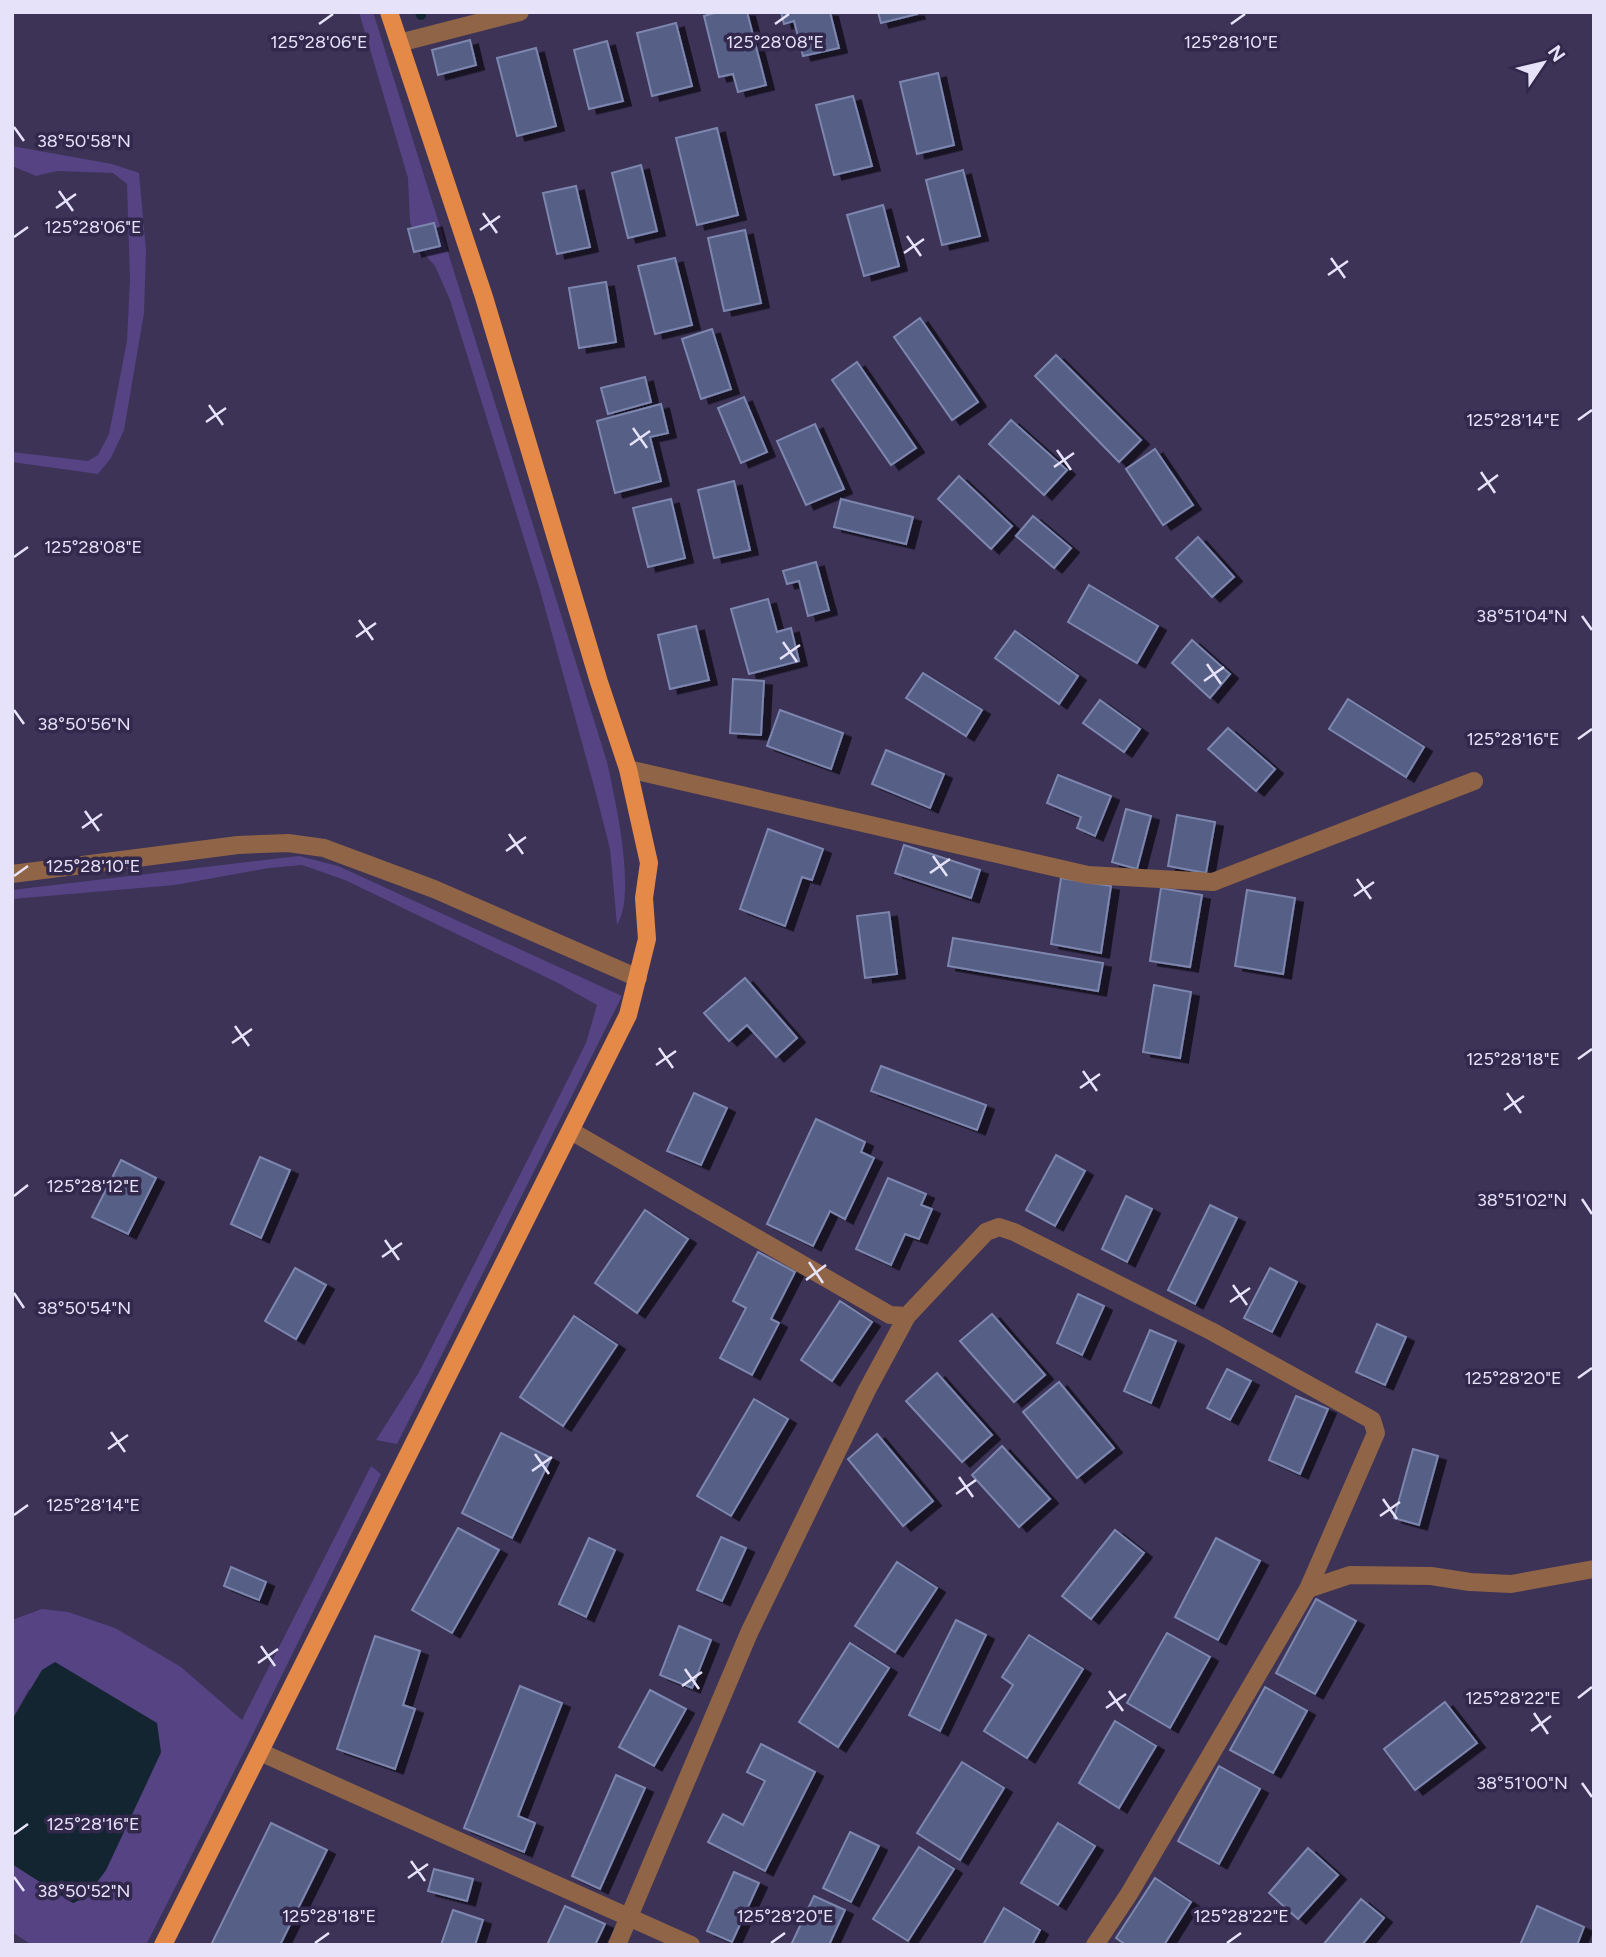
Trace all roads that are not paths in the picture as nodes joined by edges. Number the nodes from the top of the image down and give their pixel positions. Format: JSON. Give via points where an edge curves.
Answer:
{"nodes":[{"id":1,"x":389,"y":12,"type":"edge"},
{"id":2,"x":520,"y":12,"type":"edge"},
{"id":3,"x":399,"y":43,"type":"junction"},
{"id":4,"x":628,"y":769,"type":"junction"},
{"id":5,"x":1474,"y":780,"type":"dead end"},
{"id":6,"x":12,"y":874,"type":"edge"},
{"id":7,"x":638,"y":978,"type":"junction"},
{"id":8,"x":571,"y":1131,"type":"junction"},
{"id":9,"x":907,"y":1316,"type":"junction"},
{"id":10,"x":1594,"y":1569,"type":"edge"},
{"id":11,"x":1308,"y":1589,"type":"junction"},
{"id":12,"x":260,"y":1752,"type":"junction"},
{"id":13,"x":630,"y":1919,"type":"junction"},
{"id":14,"x":163,"y":1945,"type":"edge"},
{"id":15,"x":617,"y":1945,"type":"edge"},
{"id":16,"x":691,"y":1945,"type":"edge"},
{"id":17,"x":1096,"y":1945,"type":"edge"}],
"edges":[{"from":1,"to":3,"type":"main road"},
{"from":2,"to":3,"type":"street"},
{"from":3,"to":4,"type":"main road","via":[[484,297]]},
{"from":4,"to":5,"type":"street","via":[[1088,875],[1213,882]]},
{"from":4,"to":7,"type":"main road","via":[[649,863],[647,939]]},
{"from":6,"to":7,"type":"street","via":[[238,845],[324,848]]},
{"from":7,"to":8,"type":"main road","via":[[628,1015]]},
{"from":8,"to":9,"type":"street","via":[[890,1315]]},
{"from":8,"to":12,"type":"main road"},
{"from":9,"to":11,"type":"street","via":[[986,1232],[999,1227],[1211,1331],[1372,1420],[1376,1433]]},
{"from":9,"to":13,"type":"street","via":[[750,1633]]},
{"from":10,"to":11,"type":"street","via":[[1511,1584],[1431,1576],[1350,1575]]},
{"from":11,"to":17,"type":"street"},
{"from":12,"to":13,"type":"street"},
{"from":12,"to":14,"type":"main road"},
{"from":13,"to":15,"type":"street"},
{"from":13,"to":16,"type":"street"}]}
